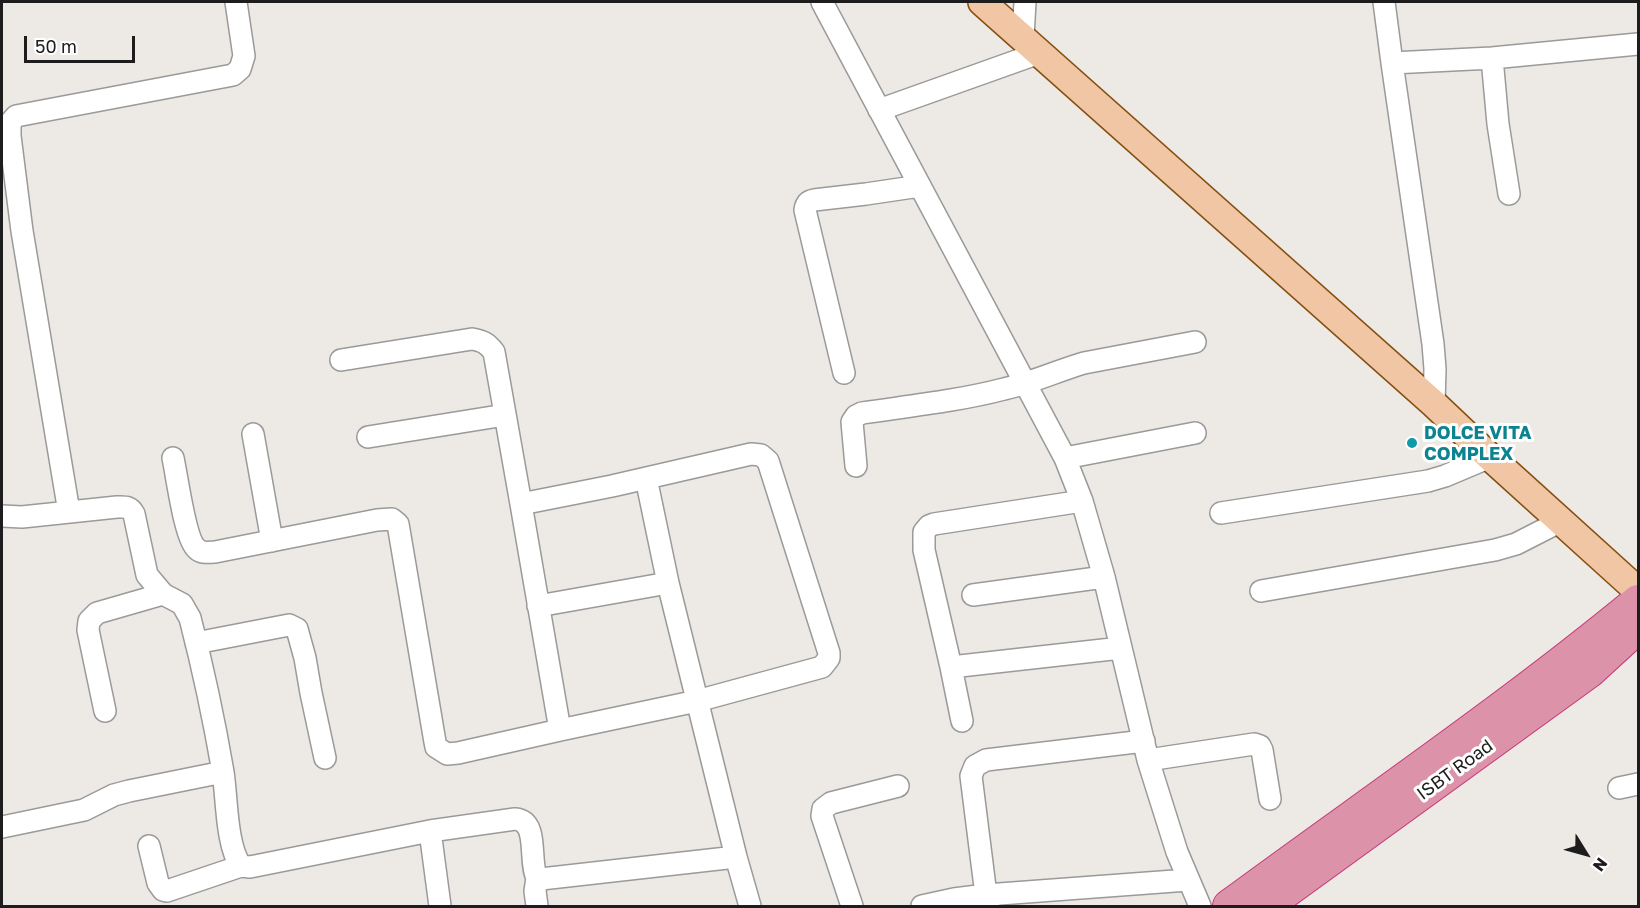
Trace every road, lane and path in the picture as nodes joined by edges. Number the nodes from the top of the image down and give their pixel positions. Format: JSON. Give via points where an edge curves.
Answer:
{"nodes":[{"id":1,"x":236,"y":2,"type":"edge"},
{"id":2,"x":822,"y":2,"type":"edge"},
{"id":3,"x":982,"y":2,"type":"edge"},
{"id":4,"x":1025,"y":2,"type":"edge"},
{"id":5,"x":1384,"y":2,"type":"edge"},
{"id":6,"x":1638,"y":44,"type":"edge"},
{"id":7,"x":1031,"y":45,"type":"junction"},
{"id":8,"x":1492,"y":58,"type":"junction"},
{"id":9,"x":1392,"y":63,"type":"junction"},
{"id":10,"x":879,"y":110,"type":"junction"},
{"id":11,"x":6,"y":136,"type":"edge"},
{"id":12,"x":920,"y":186,"type":"junction"},
{"id":13,"x":1509,"y":194,"type":"dead end"},
{"id":14,"x":10,"y":208,"type":"edge"},
{"id":15,"x":1195,"y":342,"type":"dead end"},
{"id":16,"x":341,"y":360,"type":"dead end"},
{"id":17,"x":844,"y":373,"type":"dead end"},
{"id":18,"x":1026,"y":384,"type":"junction"},
{"id":19,"x":1434,"y":404,"type":"junction"},
{"id":20,"x":505,"y":414,"type":"junction"},
{"id":21,"x":253,"y":434,"type":"dead end"},
{"id":22,"x":1195,"y":434,"type":"dead end"},
{"id":23,"x":368,"y":437,"type":"dead end"},
{"id":24,"x":1490,"y":457,"type":"junction"},
{"id":25,"x":173,"y":458,"type":"dead end"},
{"id":26,"x":1065,"y":458,"type":"junction"},
{"id":27,"x":856,"y":466,"type":"dead end"},
{"id":28,"x":646,"y":478,"type":"junction"},
{"id":29,"x":1082,"y":501,"type":"junction"},
{"id":30,"x":521,"y":504,"type":"junction"},
{"id":31,"x":69,"y":512,"type":"junction"},
{"id":32,"x":1221,"y":513,"type":"dead end"},
{"id":33,"x":2,"y":516,"type":"edge"},
{"id":34,"x":1561,"y":521,"type":"junction"},
{"id":35,"x":272,"y":540,"type":"junction"},
{"id":36,"x":1104,"y":577,"type":"junction"},
{"id":37,"x":668,"y":583,"type":"junction"},
{"id":38,"x":1261,"y":591,"type":"dead end"},
{"id":39,"x":1638,"y":591,"type":"edge"},
{"id":40,"x":163,"y":594,"type":"junction"},
{"id":41,"x":973,"y":595,"type":"dead end"},
{"id":42,"x":1638,"y":601,"type":"edge"},
{"id":43,"x":538,"y":606,"type":"junction"},
{"id":44,"x":1638,"y":627,"type":"edge"},
{"id":45,"x":196,"y":643,"type":"junction"},
{"id":46,"x":1121,"y":648,"type":"junction"},
{"id":47,"x":951,"y":667,"type":"junction"},
{"id":48,"x":698,"y":701,"type":"junction"},
{"id":49,"x":105,"y":711,"type":"dead end"},
{"id":50,"x":962,"y":721,"type":"dead end"},
{"id":51,"x":560,"y":730,"type":"junction"},
{"id":52,"x":1146,"y":750,"type":"junction"},
{"id":53,"x":326,"y":758,"type":"dead end"},
{"id":54,"x":223,"y":772,"type":"junction"},
{"id":55,"x":898,"y":786,"type":"dead end"},
{"id":56,"x":1270,"y":799,"type":"dead end"},
{"id":57,"x":2,"y":827,"type":"edge"},
{"id":58,"x":430,"y":831,"type":"junction"},
{"id":59,"x":149,"y":846,"type":"dead end"},
{"id":60,"x":736,"y":856,"type":"junction"},
{"id":61,"x":241,"y":866,"type":"junction"},
{"id":62,"x":537,"y":878,"type":"junction"},
{"id":63,"x":1188,"y":880,"type":"junction"},
{"id":64,"x":988,"y":901,"type":"edge"},
{"id":65,"x":440,"y":906,"type":"edge"},
{"id":66,"x":537,"y":906,"type":"edge"},
{"id":67,"x":750,"y":906,"type":"edge"},
{"id":68,"x":852,"y":906,"type":"edge"},
{"id":69,"x":922,"y":906,"type":"edge"},
{"id":70,"x":1200,"y":906,"type":"edge"},
{"id":71,"x":1229,"y":906,"type":"edge"},
{"id":72,"x":1266,"y":906,"type":"edge"}],
"edges":[{"from":1,"to":11,"type":"street","via":[[244,56],[240,69],[233,75],[16,116]]},
{"from":2,"to":10,"type":"street"},
{"from":3,"to":7,"type":"main road"},
{"from":4,"to":7,"type":"street"},
{"from":5,"to":9,"type":"street"},
{"from":6,"to":8,"type":"street"},
{"from":7,"to":10,"type":"street"},
{"from":7,"to":19,"type":"main road"},
{"from":8,"to":9,"type":"street"},
{"from":8,"to":13,"type":"street"},
{"from":9,"to":19,"type":"street","via":[[1433,344]]},
{"from":10,"to":12,"type":"street"},
{"from":11,"to":14,"type":"street"},
{"from":12,"to":17,"type":"street","via":[[814,200],[806,205]]},
{"from":12,"to":18,"type":"street"},
{"from":14,"to":31,"type":"street"},
{"from":15,"to":18,"type":"street","via":[[1084,363]]},
{"from":16,"to":20,"type":"street","via":[[472,339],[483,341],[494,352]]},
{"from":18,"to":26,"type":"street"},
{"from":18,"to":27,"type":"street","via":[[862,413],[852,422]]},
{"from":19,"to":24,"type":"main road"},
{"from":20,"to":23,"type":"street"},
{"from":20,"to":30,"type":"street"},
{"from":21,"to":35,"type":"street"},
{"from":22,"to":26,"type":"street"},
{"from":24,"to":32,"type":"street","via":[[1428,481]]},
{"from":24,"to":34,"type":"main road"},
{"from":25,"to":35,"type":"street","via":[[187,527],[197,549],[207,553]]},
{"from":26,"to":29,"type":"street"},
{"from":28,"to":30,"type":"street"},
{"from":28,"to":37,"type":"street"},
{"from":28,"to":48,"type":"street","via":[[751,454],[765,458],[829,653],[822,667]]},
{"from":29,"to":36,"type":"street"},
{"from":29,"to":47,"type":"street","via":[[934,524],[926,529],[924,550]]},
{"from":30,"to":43,"type":"street"},
{"from":31,"to":33,"type":"street"},
{"from":31,"to":40,"type":"street","via":[[125,507],[132,510],[147,575]]},
{"from":34,"to":38,"type":"street","via":[[1495,550]]},
{"from":34,"to":39,"type":"main road"},
{"from":35,"to":51,"type":"street","via":[[392,519],[400,528],[436,747],[447,754],[458,753]]},
{"from":36,"to":41,"type":"street"},
{"from":36,"to":46,"type":"street"},
{"from":37,"to":43,"type":"street"},
{"from":37,"to":48,"type":"street"},
{"from":40,"to":45,"type":"street","via":[[185,608]]},
{"from":40,"to":49,"type":"street","via":[[97,613],[89,621]]},
{"from":42,"to":71,"type":"highway","via":[[1441,753]]},
{"from":43,"to":51,"type":"street"},
{"from":44,"to":72,"type":"highway","name":"ISBT Road","via":[[1590,671]]},
{"from":45,"to":53,"type":"street","via":[[289,625],[297,629]]},
{"from":45,"to":54,"type":"street"},
{"from":46,"to":47,"type":"street"},
{"from":46,"to":52,"type":"street"},
{"from":47,"to":50,"type":"street"},
{"from":48,"to":51,"type":"street"},
{"from":48,"to":60,"type":"street"},
{"from":52,"to":56,"type":"street","via":[[1260,746]]},
{"from":52,"to":63,"type":"street"},
{"from":52,"to":64,"type":"street","via":[[979,762],[971,776]]},
{"from":54,"to":57,"type":"street","via":[[129,791],[84,810]]},
{"from":54,"to":61,"type":"street","via":[[234,851]]},
{"from":55,"to":68,"type":"street","via":[[831,802],[822,812]]},
{"from":58,"to":61,"type":"street"},
{"from":58,"to":62,"type":"street","via":[[519,819],[530,830]]},
{"from":58,"to":65,"type":"street"},
{"from":59,"to":61,"type":"street","via":[[158,883],[167,891]]},
{"from":60,"to":62,"type":"street"},
{"from":60,"to":67,"type":"street"},
{"from":62,"to":66,"type":"street"},
{"from":63,"to":64,"type":"street"},
{"from":63,"to":70,"type":"street"},
{"from":64,"to":69,"type":"street","via":[[954,899]]}]}
